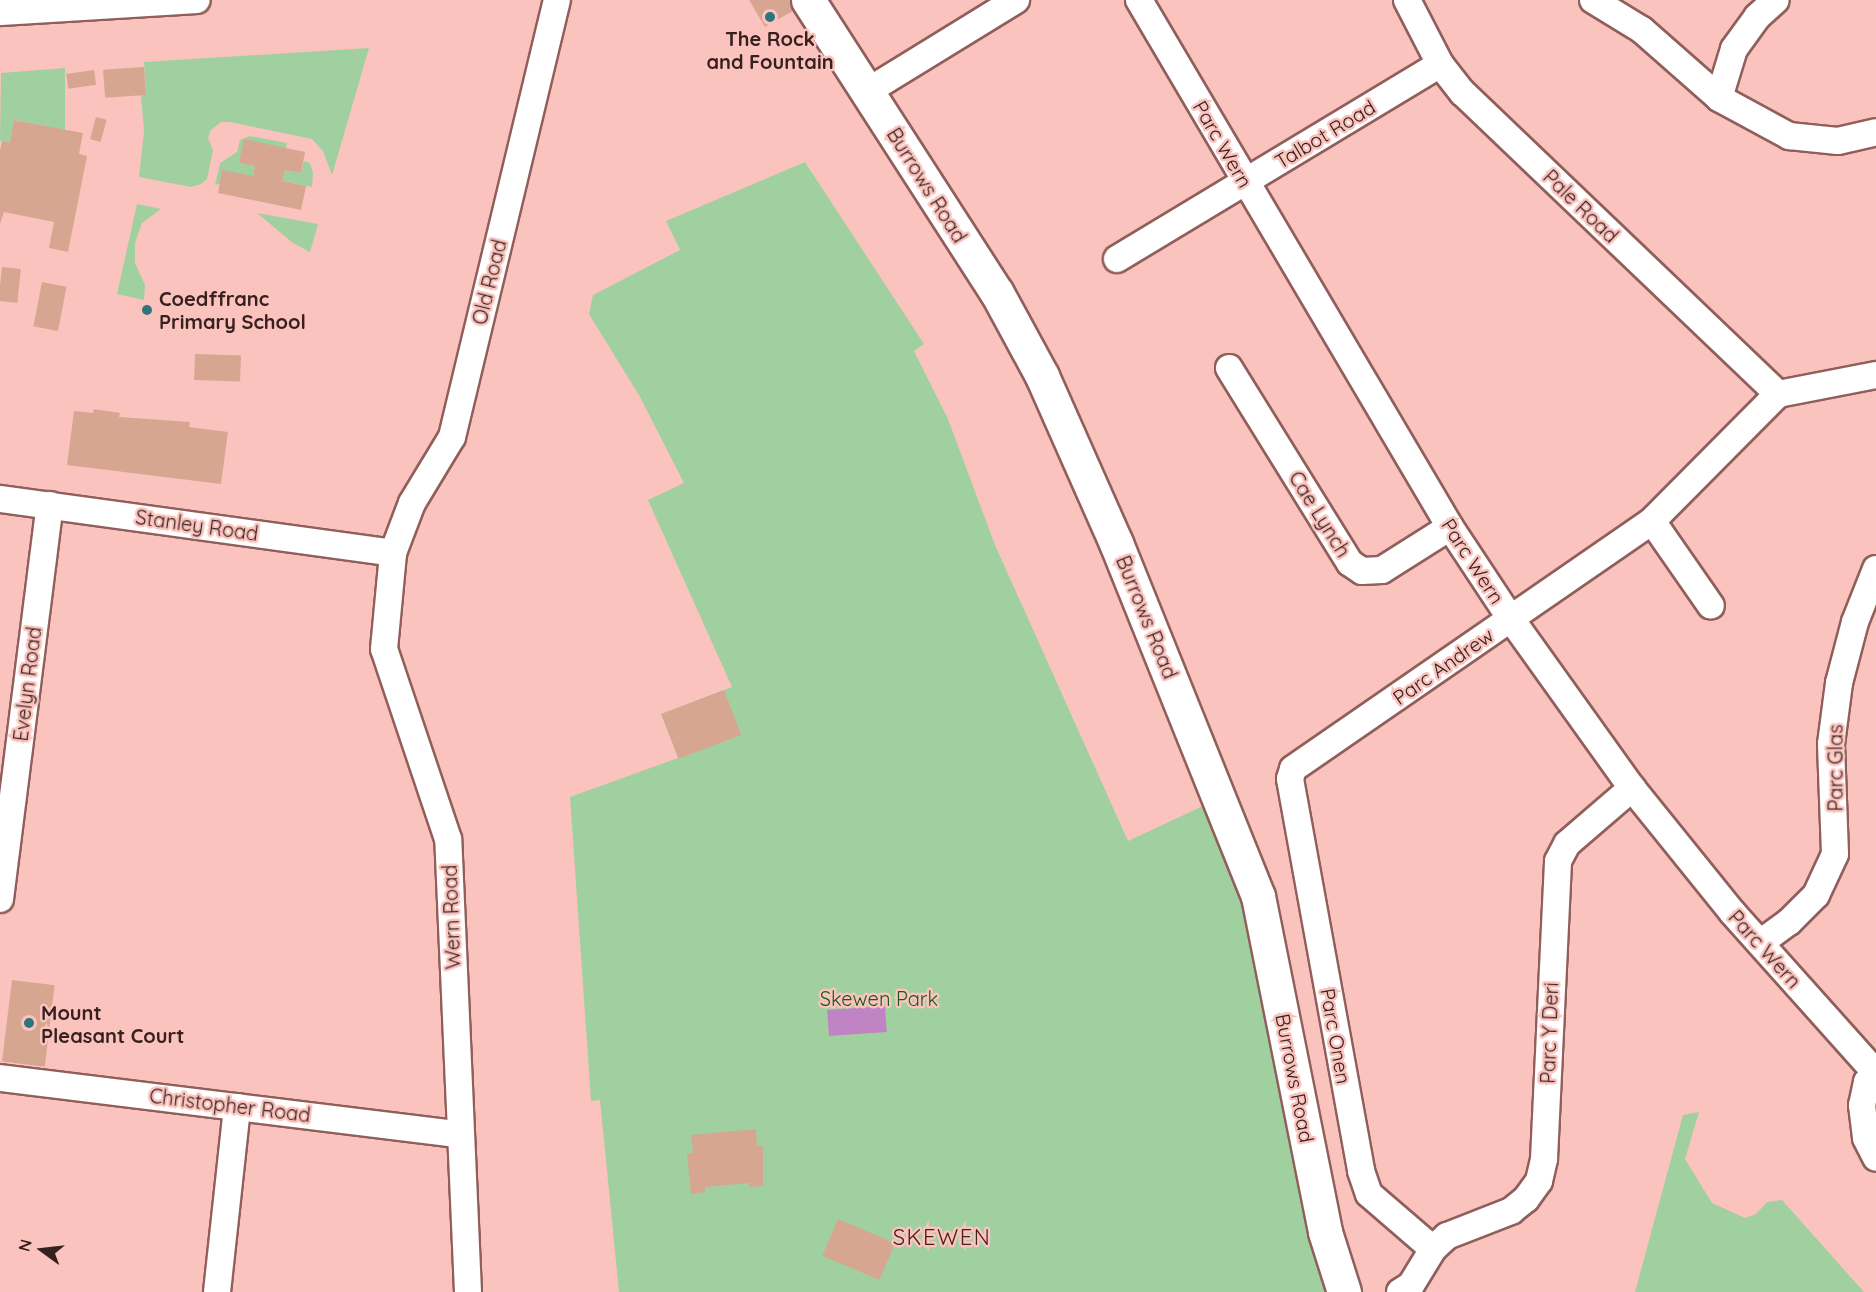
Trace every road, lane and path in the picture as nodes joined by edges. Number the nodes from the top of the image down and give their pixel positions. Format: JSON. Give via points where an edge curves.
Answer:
{"nodes":[{"id":1,"x":197,"y":0,"type":"edge"},
{"id":2,"x":557,"y":0,"type":"edge"},
{"id":3,"x":808,"y":0,"type":"edge"},
{"id":4,"x":1016,"y":0,"type":"edge"},
{"id":5,"x":1139,"y":0,"type":"edge"},
{"id":6,"x":1407,"y":0,"type":"edge"},
{"id":7,"x":1593,"y":0,"type":"edge"},
{"id":8,"x":1776,"y":0,"type":"edge"},
{"id":9,"x":0,"y":12,"type":"edge"},
{"id":10,"x":1440,"y":64,"type":"junction"},
{"id":11,"x":868,"y":91,"type":"junction"},
{"id":12,"x":1719,"y":98,"type":"junction"},
{"id":13,"x":1876,"y":132,"type":"edge"},
{"id":14,"x":1245,"y":183,"type":"junction"},
{"id":15,"x":1117,"y":259,"type":"dead end"},
{"id":16,"x":1229,"y":368,"type":"dead end"},
{"id":17,"x":1876,"y":375,"type":"edge"},
{"id":18,"x":1778,"y":394,"type":"junction"},
{"id":19,"x":0,"y":499,"type":"edge"},
{"id":20,"x":50,"y":505,"type":"junction"},
{"id":21,"x":1652,"y":521,"type":"junction"},
{"id":22,"x":1450,"y":527,"type":"junction"},
{"id":23,"x":393,"y":553,"type":"junction"},
{"id":24,"x":1876,"y":569,"type":"edge"},
{"id":25,"x":1711,"y":606,"type":"dead end"},
{"id":26,"x":1511,"y":619,"type":"junction"},
{"id":27,"x":1293,"y":769,"type":"joint"},
{"id":28,"x":1632,"y":788,"type":"junction"},
{"id":29,"x":0,"y":898,"type":"edge"},
{"id":30,"x":1760,"y":943,"type":"junction"},
{"id":31,"x":1876,"y":1073,"type":"edge"},
{"id":32,"x":0,"y":1078,"type":"edge"},
{"id":33,"x":237,"y":1107,"type":"junction"},
{"id":34,"x":459,"y":1134,"type":"junction"},
{"id":35,"x":1876,"y":1158,"type":"edge"},
{"id":36,"x":1433,"y":1249,"type":"junction"},
{"id":37,"x":1420,"y":1282,"type":"edge"},
{"id":38,"x":217,"y":1292,"type":"edge"},
{"id":39,"x":468,"y":1292,"type":"edge"},
{"id":40,"x":1344,"y":1292,"type":"edge"},
{"id":41,"x":1401,"y":1292,"type":"edge"}],
"edges":[{"from":1,"to":9,"type":"street"},
{"from":2,"to":23,"type":"street","name":"Old Road","via":[[452,436],[412,503]]},
{"from":3,"to":11,"type":"main road","name":"Burrows Road"},
{"from":4,"to":11,"type":"street"},
{"from":5,"to":14,"type":"street","name":"Parc Wern"},
{"from":6,"to":10,"type":"street","name":"Pale Road"},
{"from":7,"to":12,"type":"street","via":[[1642,30]]},
{"from":8,"to":12,"type":"street","via":[[1756,16],[1734,49]]},
{"from":10,"to":14,"type":"street","name":"Talbot Road"},
{"from":10,"to":18,"type":"street","name":"Pale Road","via":[[1462,93]]},
{"from":11,"to":40,"type":"main road","name":"Burrows Road","via":[[997,293],[1042,376],[1116,543],[1232,826],[1258,896],[1325,1232]]},
{"from":12,"to":13,"type":"street","via":[[1789,136],[1838,141]]},
{"from":14,"to":15,"type":"street","name":"Talbot Road"},
{"from":14,"to":22,"type":"street","name":"Parc Wern"},
{"from":16,"to":22,"type":"street","name":"Cae Lynch","via":[[1350,563],[1362,571],[1382,570]]},
{"from":17,"to":18,"type":"street"},
{"from":18,"to":21,"type":"street"},
{"from":19,"to":20,"type":"street","name":"Stanley Road"},
{"from":20,"to":23,"type":"street","name":"Stanley Road"},
{"from":20,"to":29,"type":"street","name":"Evelyn Road"},
{"from":21,"to":25,"type":"street"},
{"from":21,"to":26,"type":"street","name":"Parc Andrew"},
{"from":22,"to":26,"type":"street","name":"Parc Wern"},
{"from":23,"to":34,"type":"street","name":"Wern Road","via":[[384,650],[448,839]]},
{"from":24,"to":30,"type":"street","name":"Parc Glas","via":[[1855,621],[1839,683],[1831,744],[1835,854],[1816,895]]},
{"from":26,"to":27,"type":"street","name":"Parc Andrew"},
{"from":26,"to":28,"type":"street","name":"Parc Wern"},
{"from":27,"to":36,"type":"street","name":"Parc Onen","via":[[1290,779],[1361,1171],[1370,1194]]},
{"from":28,"to":30,"type":"street","name":"Parc Wern"},
{"from":28,"to":36,"type":"street","name":"Parc Y Deri","via":[[1567,844],[1558,861],[1544,1159],[1539,1181],[1526,1200],[1511,1211],[1447,1236]]},
{"from":30,"to":31,"type":"street","name":"Parc Wern"},
{"from":31,"to":35,"type":"street","name":"Parc Wern","via":[[1867,1082],[1862,1105],[1866,1138]]},
{"from":32,"to":33,"type":"street","name":"Christopher Road"},
{"from":33,"to":34,"type":"street","name":"Christopher Road"},
{"from":33,"to":38,"type":"street"},
{"from":34,"to":39,"type":"street","name":"Wern Road"},
{"from":36,"to":37,"type":"street"},
{"from":37,"to":41,"type":"street"}]}
